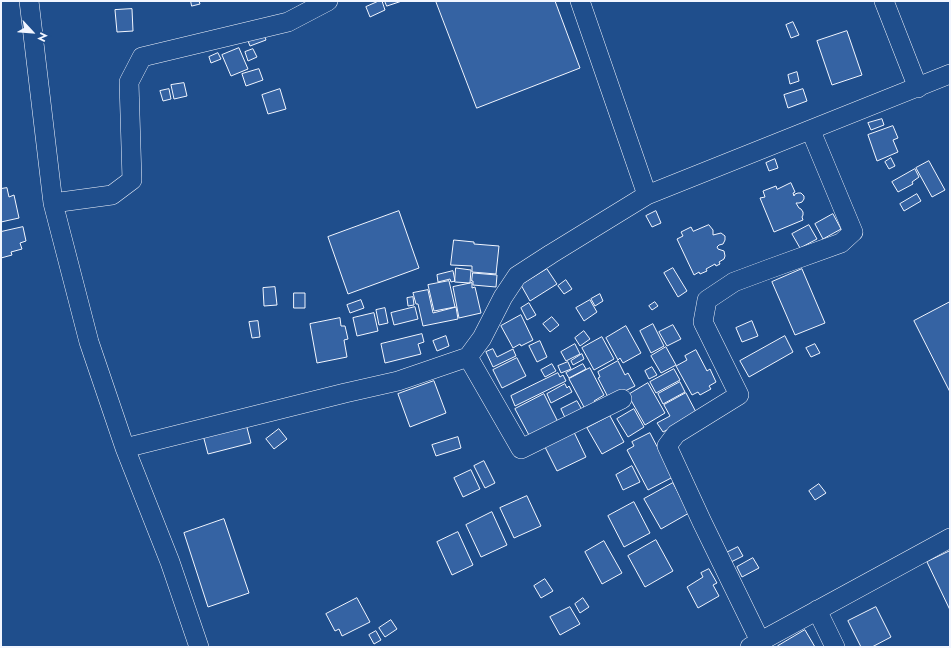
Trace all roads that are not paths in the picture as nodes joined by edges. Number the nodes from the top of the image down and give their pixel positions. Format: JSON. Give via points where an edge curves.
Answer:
{"nodes":[{"id":1,"x":29,"y":1,"type":"edge"},
{"id":2,"x":328,"y":1,"type":"edge"},
{"id":3,"x":580,"y":1,"type":"edge"},
{"id":4,"x":884,"y":1,"type":"edge"},
{"id":5,"x":950,"y":74,"type":"edge"},
{"id":6,"x":918,"y":88,"type":"junction"},
{"id":7,"x":811,"y":131,"type":"junction"},
{"id":8,"x":647,"y":195,"type":"junction"},
{"id":9,"x":53,"y":203,"type":"junction"},
{"id":10,"x":468,"y":357,"type":"junction"},
{"id":11,"x":622,"y":399,"type":"dead end"},
{"id":12,"x":125,"y":448,"type":"junction"},
{"id":13,"x":950,"y":538,"type":"edge"},
{"id":14,"x":816,"y":610,"type":"junction"},
{"id":15,"x":755,"y":644,"type":"edge"},
{"id":16,"x":199,"y":647,"type":"edge"},
{"id":17,"x":835,"y":647,"type":"edge"}],
"edges":[{"from":1,"to":9,"type":"street"},
{"from":2,"to":9,"type":"street","via":[[288,22],[142,57],[129,82],[132,180],[112,196]]},
{"from":3,"to":8,"type":"street"},
{"from":4,"to":6,"type":"street"},
{"from":5,"to":6,"type":"street"},
{"from":6,"to":7,"type":"street"},
{"from":7,"to":8,"type":"street"},
{"from":7,"to":15,"type":"street","via":[[852,232],[841,243],[734,282],[707,300],[703,322],[739,395],[676,434],[667,446]]},
{"from":8,"to":10,"type":"street","via":[[517,276],[482,338]]},
{"from":9,"to":12,"type":"street","via":[[89,342]]},
{"from":10,"to":11,"type":"street","via":[[521,449]]},
{"from":10,"to":12,"type":"street","via":[[398,381]]},
{"from":12,"to":16,"type":"street","via":[[170,562]]},
{"from":13,"to":14,"type":"street"},
{"from":14,"to":15,"type":"street"},
{"from":14,"to":17,"type":"street"}]}
